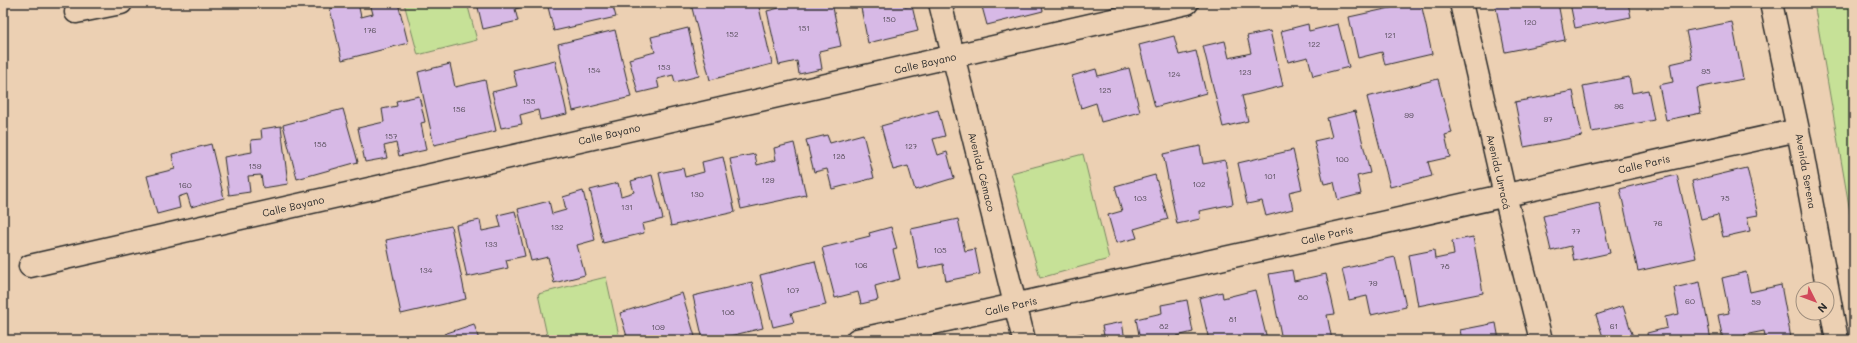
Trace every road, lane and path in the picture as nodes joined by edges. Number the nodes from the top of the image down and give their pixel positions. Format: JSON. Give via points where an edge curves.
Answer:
{"nodes":[{"id":1,"x":121,"y":3,"type":"edge"},
{"id":2,"x":940,"y":3,"type":"edge"},
{"id":3,"x":1187,"y":3,"type":"edge"},
{"id":4,"x":1461,"y":3,"type":"edge"},
{"id":5,"x":1771,"y":3,"type":"edge"},
{"id":6,"x":76,"y":12,"type":"dead end"},
{"id":7,"x":953,"y":56,"type":"junction"},
{"id":8,"x":1798,"y":130,"type":"junction"},
{"id":9,"x":1505,"y":195,"type":"junction"},
{"id":10,"x":30,"y":266,"type":"dead end"},
{"id":11,"x":1015,"y":305,"type":"junction"},
{"id":12,"x":857,"y":340,"type":"edge"},
{"id":13,"x":1024,"y":340,"type":"edge"},
{"id":14,"x":1541,"y":340,"type":"edge"},
{"id":15,"x":1837,"y":340,"type":"edge"}],
"edges":[{"from":1,"to":6,"type":"street"},
{"from":2,"to":7,"type":"street","name":"Avenida Cémaco"},
{"from":3,"to":7,"type":"street","name":"Calle Bayano"},
{"from":4,"to":9,"type":"street","name":"Avenida Urracá"},
{"from":5,"to":8,"type":"street","name":"Avenida Serena"},
{"from":7,"to":10,"type":"street","name":"Calle Bayano"},
{"from":7,"to":11,"type":"street","name":"Avenida Cémaco"},
{"from":8,"to":9,"type":"street","name":"Calle Paris"},
{"from":8,"to":15,"type":"street","name":"Avenida Serena"},
{"from":9,"to":11,"type":"street","name":"Calle Paris"},
{"from":9,"to":14,"type":"street","name":"Avenida Urracá"},
{"from":11,"to":12,"type":"street","name":"Calle Paris"},
{"from":11,"to":13,"type":"street","name":"Avenida Cémaco"}]}
